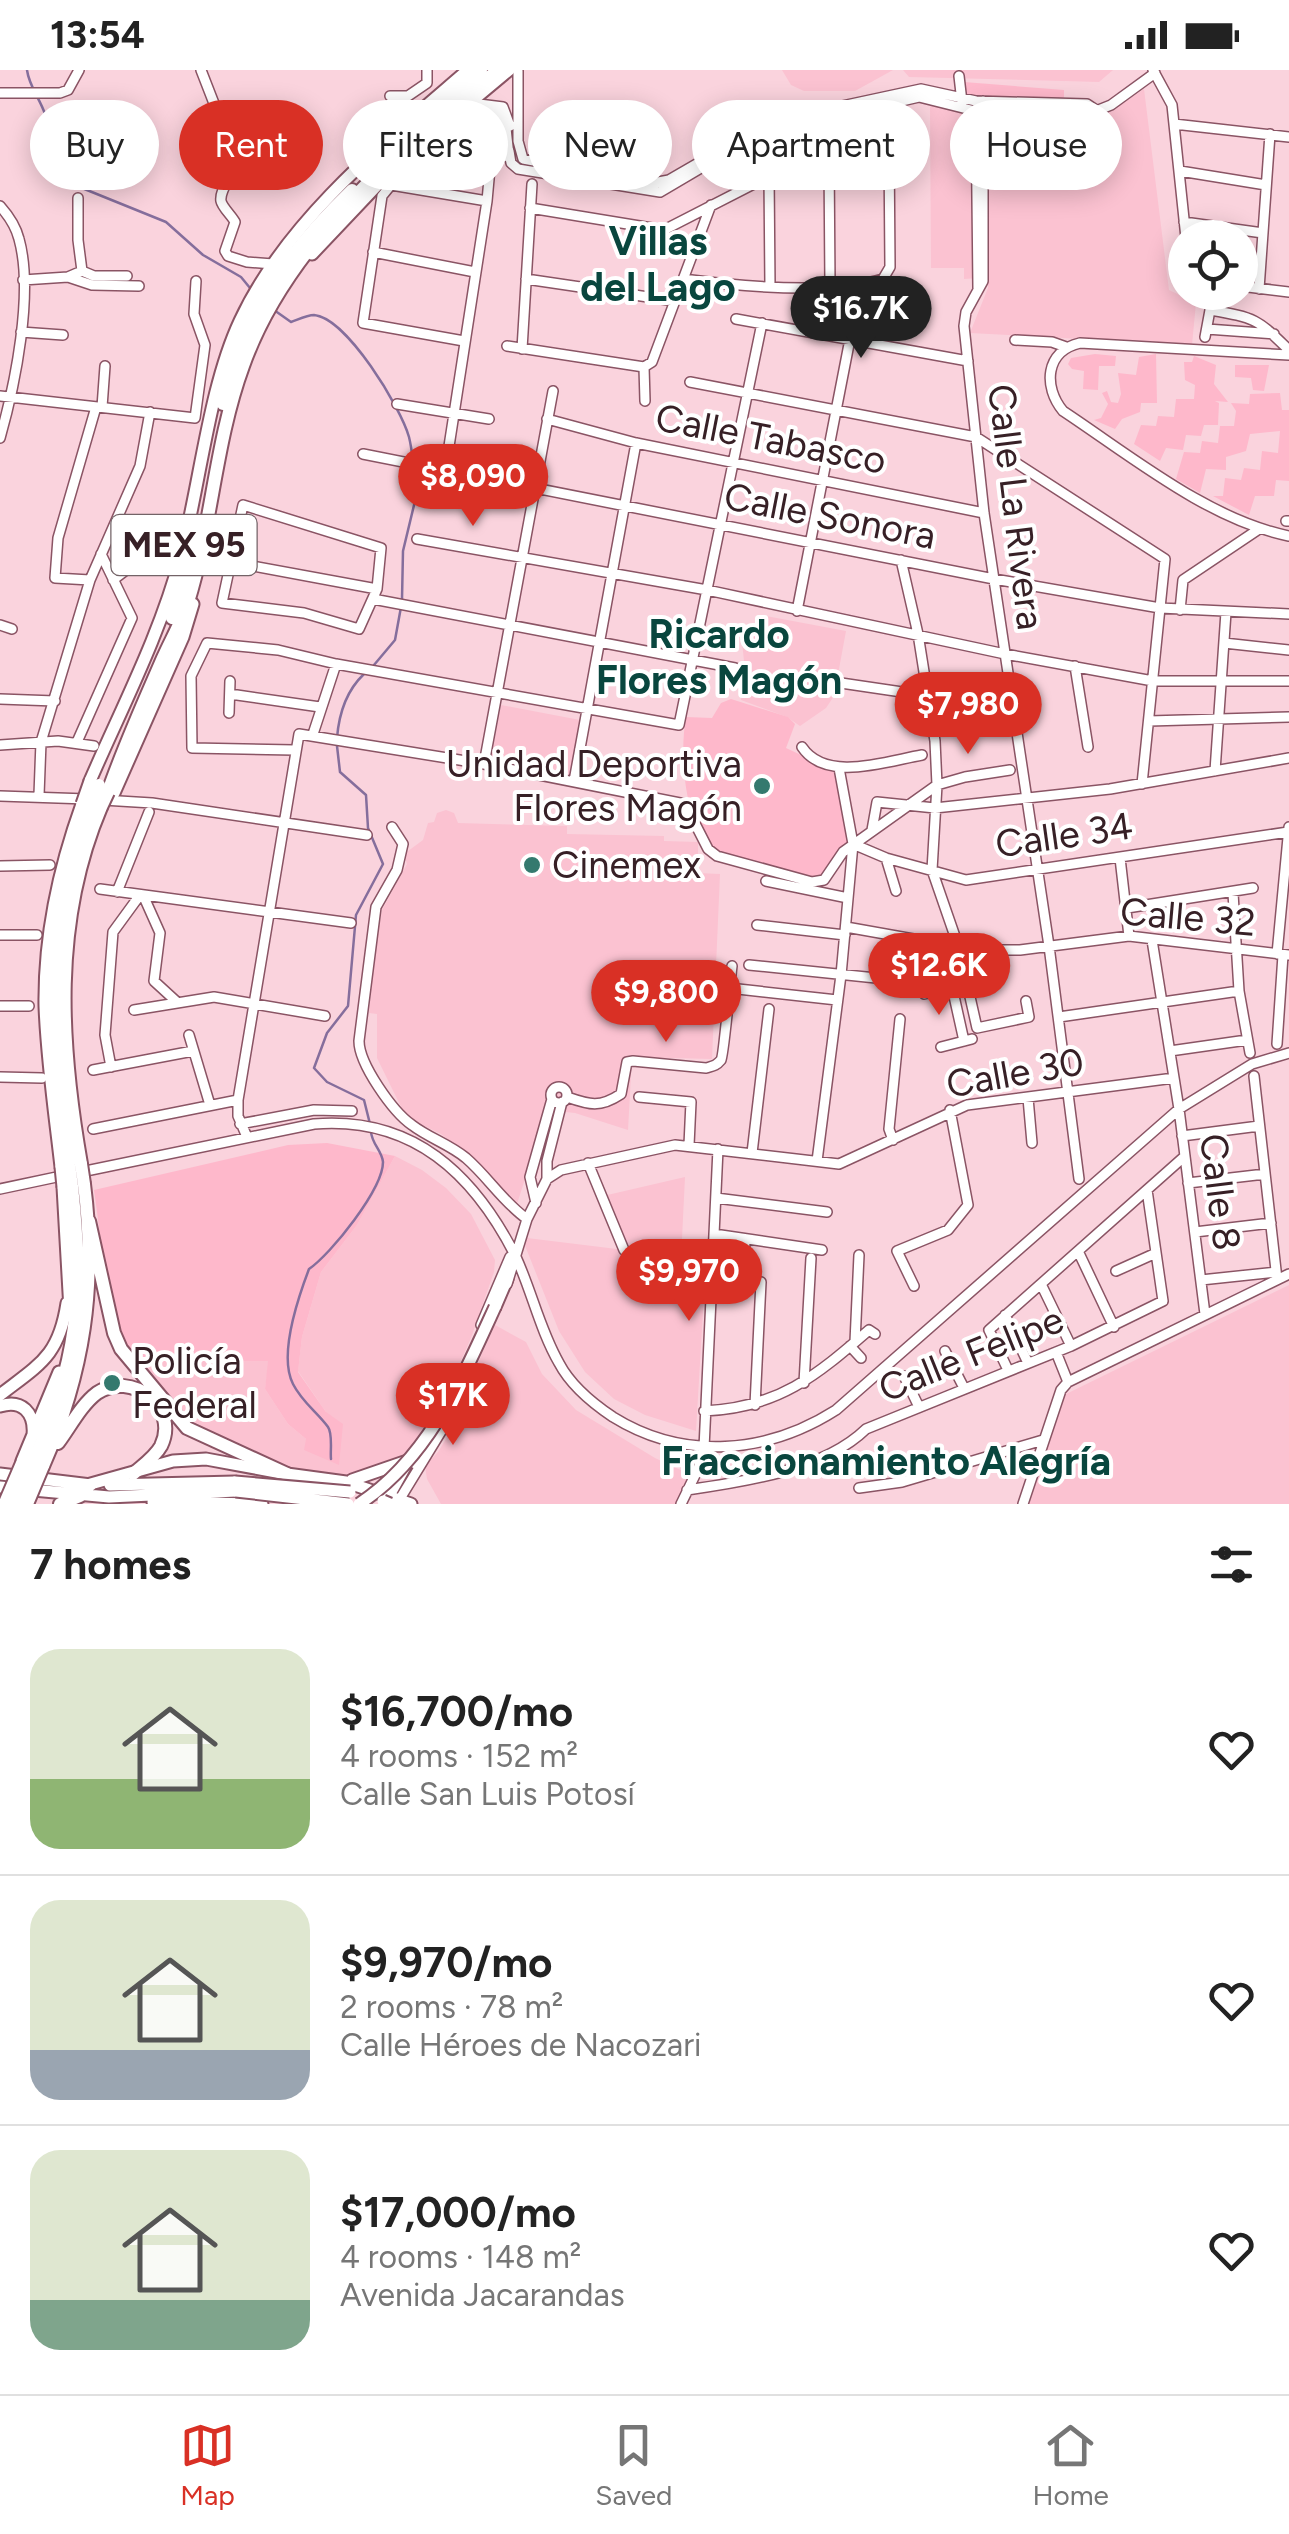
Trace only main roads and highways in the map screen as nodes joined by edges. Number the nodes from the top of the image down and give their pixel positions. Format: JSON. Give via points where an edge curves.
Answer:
{"nodes":[{"id":1,"x":460,"y":70,"type":"edge"},
{"id":2,"x":468,"y":70,"type":"edge"},
{"id":3,"x":480,"y":70,"type":"edge"},
{"id":4,"x":498,"y":70,"type":"edge"},
{"id":5,"x":509,"y":70,"type":"edge"},
{"id":6,"x":519,"y":70,"type":"edge"},
{"id":7,"x":438,"y":88,"type":"dead end"},
{"id":8,"x":472,"y":100,"type":"edge"},
{"id":9,"x":484,"y":100,"type":"edge"},
{"id":10,"x":374,"y":190,"type":"edge"},
{"id":11,"x":266,"y":300,"type":"junction"},
{"id":12,"x":103,"y":788,"type":"junction"},
{"id":13,"x":95,"y":806,"type":"junction"},
{"id":14,"x":70,"y":1165,"type":"junction"},
{"id":15,"x":73,"y":1186,"type":"junction"},
{"id":16,"x":89,"y":1221,"type":"junction"},
{"id":17,"x":70,"y":1279,"type":"junction"},
{"id":18,"x":508,"y":1279,"type":"road end"},
{"id":19,"x":0,"y":1394,"type":"edge"},
{"id":20,"x":0,"y":1406,"type":"edge"},
{"id":21,"x":32,"y":1437,"type":"junction"},
{"id":22,"x":414,"y":1462,"type":"road end"},
{"id":23,"x":30,"y":1463,"type":"junction"},
{"id":24,"x":376,"y":1473,"type":"junction"},
{"id":25,"x":133,"y":1474,"type":"junction"},
{"id":26,"x":287,"y":1474,"type":"junction"},
{"id":27,"x":2,"y":1477,"type":"edge"},
{"id":28,"x":346,"y":1482,"type":"junction"},
{"id":29,"x":83,"y":1491,"type":"junction"},
{"id":30,"x":110,"y":1491,"type":"junction"},
{"id":31,"x":164,"y":1498,"type":"edge"},
{"id":32,"x":395,"y":1502,"type":"edge"},
{"id":33,"x":4,"y":1504,"type":"edge"},
{"id":34,"x":15,"y":1504,"type":"edge"},
{"id":35,"x":27,"y":1504,"type":"edge"},
{"id":36,"x":60,"y":1504,"type":"edge"},
{"id":37,"x":122,"y":1504,"type":"edge"},
{"id":38,"x":262,"y":1504,"type":"edge"},
{"id":39,"x":292,"y":1504,"type":"edge"},
{"id":40,"x":350,"y":1504,"type":"edge"},
{"id":41,"x":360,"y":1504,"type":"edge"}],
"edges":[{"from":1,"to":7,"type":"main road"},
{"from":2,"to":11,"type":"main road","number":"MEX 95","via":[[292,236],[272,264]]},
{"from":3,"to":11,"type":"highway","number":"MEX 95","via":[[389,149],[300,242]]},
{"from":4,"to":11,"type":"highway","number":"MEX 95","via":[[396,155]]},
{"from":5,"to":8,"type":"main road","number":"MEX 95"},
{"from":6,"to":9,"type":"main road"},
{"from":10,"to":11,"type":"main road","number":"MEX 95"},
{"from":11,"to":12,"type":"highway","number":"MEX 95","via":[[234,391],[187,604]]},
{"from":11,"to":12,"type":"main road","number":"MEX 95","via":[[228,352],[180,559]]},
{"from":12,"to":13,"type":"highway","number":"MEX 95","bridge":true},
{"from":12,"to":13,"type":"main road","number":"MEX 95","bridge":true},
{"from":13,"to":14,"type":"highway","number":"MEX 95","via":[[66,942]]},
{"from":13,"to":14,"type":"main road","number":"MEX 95","via":[[56,894],[47,953],[48,1040]]},
{"from":14,"to":15,"type":"highway","number":"MEX 95","bridge":true},
{"from":15,"to":16,"type":"highway","number":"MEX 95"},
{"from":15,"to":17,"type":"main road","number":"MEX 95"},
{"from":15,"to":23,"type":"highway","number":"MEX 95","via":[[79,1279],[74,1339],[59,1400]]},
{"from":16,"to":23,"type":"highway","number":"MEX 95","via":[[84,1340],[68,1403]]},
{"from":16,"to":26,"type":"highway","via":[[121,1350],[187,1428]]},
{"from":17,"to":19,"type":"main road","via":[[60,1339]]},
{"from":17,"to":21,"type":"main road","number":"MEX 95","via":[[61,1366]]},
{"from":18,"to":41,"type":"main road","bridge":true,"via":[[432,1429]]},
{"from":20,"to":21,"type":"main road","via":[[25,1408]]},
{"from":21,"to":23,"type":"main road","number":"MEX 95"},
{"from":22,"to":24,"type":"main road"},
{"from":23,"to":25,"type":"highway","via":[[95,1394],[127,1385],[150,1396],[164,1430],[162,1445]]},
{"from":23,"to":33,"type":"main road","number":"MEX 95","bridge":true},
{"from":23,"to":34,"type":"highway","number":"MEX 95","bridge":true},
{"from":23,"to":35,"type":"highway","number":"MEX 95","bridge":true},
{"from":24,"to":28,"type":"main road"},
{"from":24,"to":32,"type":"main road"},
{"from":25,"to":26,"type":"main road","via":[[206,1458]]},
{"from":25,"to":29,"type":"main road"},
{"from":26,"to":28,"type":"main road"},
{"from":26,"to":39,"type":"main road","via":[[298,1488]]},
{"from":27,"to":29,"type":"main road"},
{"from":28,"to":32,"type":"main road"},
{"from":29,"to":30,"type":"main road"},
{"from":29,"to":36,"type":"highway"},
{"from":30,"to":31,"type":"main road"},
{"from":30,"to":32,"type":"main road","bridge":true,"via":[[271,1483]]},
{"from":30,"to":37,"type":"main road"},
{"from":31,"to":38,"type":"main road"},
{"from":31,"to":40,"type":"main road","bridge":true,"via":[[272,1493]]}]}
